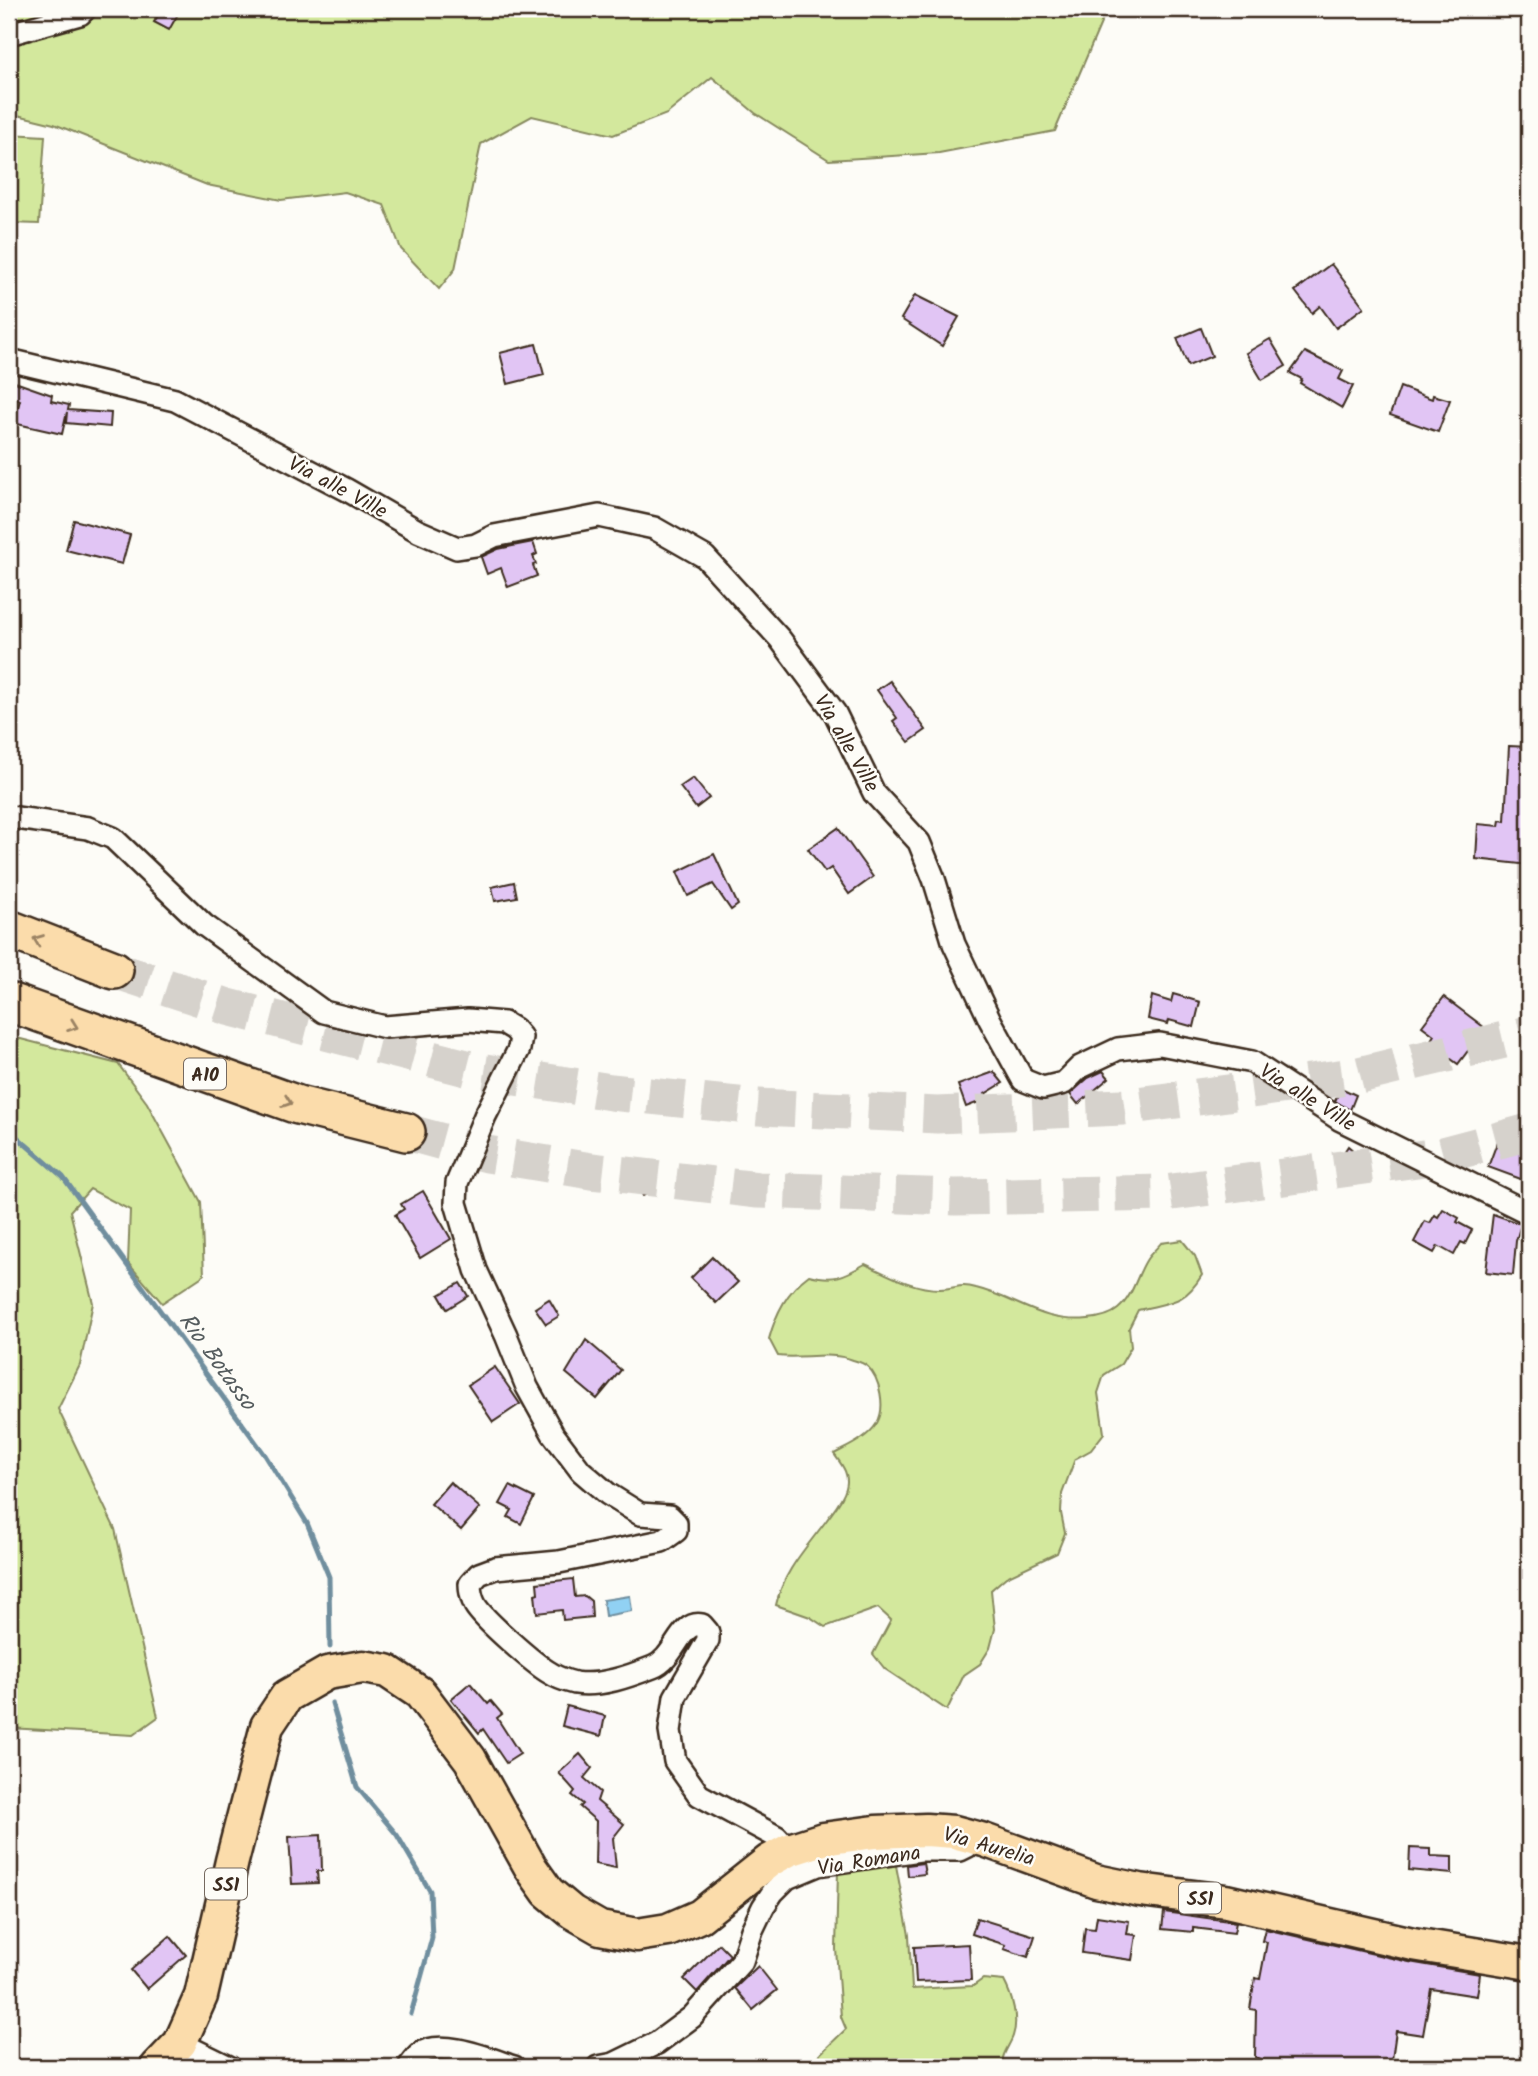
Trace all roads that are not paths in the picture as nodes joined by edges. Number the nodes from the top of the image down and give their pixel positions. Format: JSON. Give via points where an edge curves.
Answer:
{"nodes":[{"id":1,"x":85,"y":9,"type":"edge"},
{"id":2,"x":9,"y":34,"type":"edge"},
{"id":3,"x":9,"y":360,"type":"edge"},
{"id":4,"x":9,"y":817,"type":"edge"},
{"id":5,"x":9,"y":929,"type":"edge"},
{"id":6,"x":114,"y":970,"type":"tunnel mouth"},
{"id":7,"x":9,"y":1002,"type":"edge"},
{"id":8,"x":406,"y":1132,"type":"tunnel mouth"},
{"id":9,"x":1529,"y":1213,"type":"edge"},
{"id":10,"x":971,"y":1837,"type":"junction"},
{"id":11,"x":789,"y":1850,"type":"junction"},
{"id":12,"x":1529,"y":1963,"type":"edge"},
{"id":13,"x":180,"y":2043,"type":"junction"},
{"id":14,"x":157,"y":2067,"type":"edge"},
{"id":15,"x":229,"y":2067,"type":"edge"},
{"id":16,"x":409,"y":2067,"type":"edge"},
{"id":17,"x":514,"y":2067,"type":"edge"},
{"id":18,"x":598,"y":2067,"type":"edge"}],
"edges":[{"from":1,"to":2,"type":"street"},
{"from":3,"to":9,"type":"street","name":"Via alle Ville","via":[[175,400],[457,548],[494,536],[599,516],[654,528],[705,557],[780,639],[835,713],[874,793],[919,842],[954,944],[1023,1080],[1043,1088],[1063,1083],[1080,1067],[1118,1049],[1160,1044],[1252,1062],[1339,1119]]},
{"from":4,"to":11,"type":"street","via":[[88,828],[113,838],[204,925],[324,1012],[385,1027],[468,1020],[504,1023],[514,1029],[520,1037],[519,1049],[457,1183],[456,1202],[476,1270],[527,1387],[553,1434],[581,1471],[640,1514],[669,1516],[677,1523],[676,1531],[662,1541],[479,1574],[470,1584],[475,1606],[551,1674],[576,1683],[609,1681],[657,1665],[673,1651],[687,1628],[702,1625],[708,1640],[675,1697],[670,1731],[675,1761],[699,1795],[777,1837]]},
{"from":6,"to":5,"type":"highway","one_way":true},
{"from":7,"to":8,"type":"highway","number":"A10","one_way":true,"via":[[298,1105]]},
{"from":10,"to":11,"type":"main road","name":"Via Aurelia","number":"SS1","via":[[926,1830],[875,1832],[823,1839]]},
{"from":10,"to":12,"type":"main road","name":"Via Aurelia","number":"SS1","via":[[1096,1881],[1265,1909],[1413,1944]]},
{"from":10,"to":18,"type":"street","name":"Via Romana","via":[[968,1846],[960,1850],[920,1850],[818,1865],[787,1878],[763,1907],[742,1961],[692,2017],[657,2043]]},
{"from":11,"to":13,"type":"main road","name":"Via Aurelia","number":"SS1","via":[[700,1916],[668,1930],[637,1935],[600,1928],[548,1892],[470,1759],[420,1693],[387,1671],[363,1667],[327,1673],[287,1696],[267,1726],[201,1996]]},
{"from":13,"to":14,"type":"main road","number":"SS1"},
{"from":13,"to":15,"type":"street"},
{"from":16,"to":17,"type":"street","via":[[421,2053],[443,2048]]}]}
